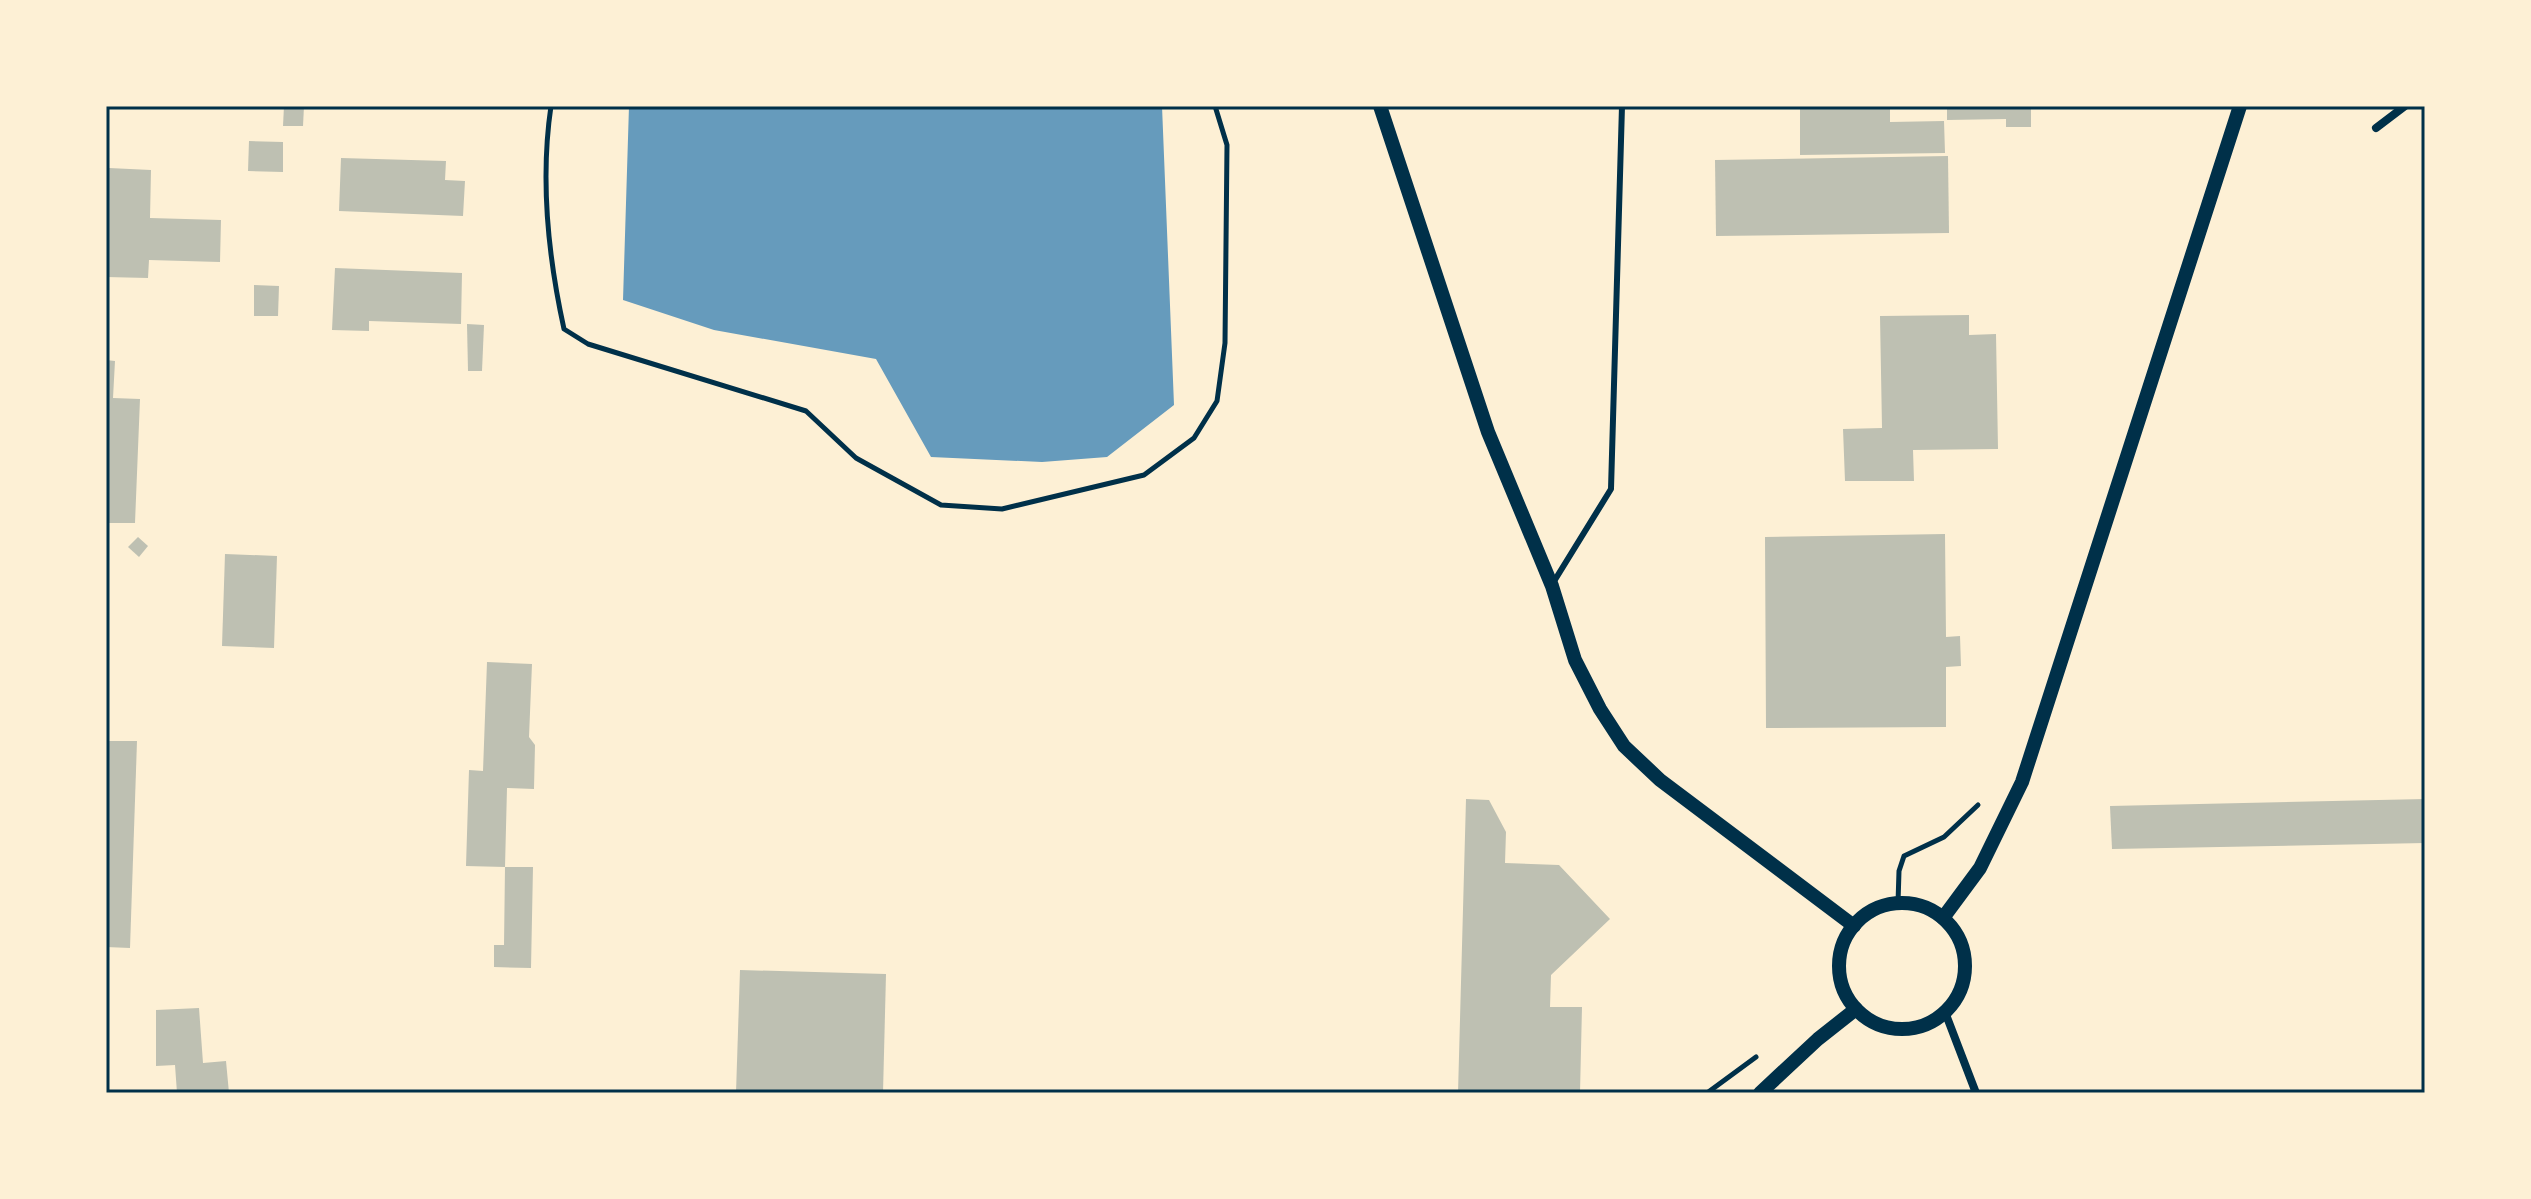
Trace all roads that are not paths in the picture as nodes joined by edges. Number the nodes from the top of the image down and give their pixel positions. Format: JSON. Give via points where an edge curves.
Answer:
{"nodes":[{"id":1,"x":1380,"y":106,"type":"edge"},
{"id":2,"x":1622,"y":106,"type":"edge"},
{"id":3,"x":2240,"y":106,"type":"edge"},
{"id":4,"x":2405,"y":106,"type":"edge"},
{"id":5,"x":2376,"y":128,"type":"dead end"},
{"id":6,"x":1552,"y":586,"type":"junction"},
{"id":7,"x":1943,"y":918,"type":"junction"},
{"id":8,"x":1854,"y":926,"type":"junction"},
{"id":9,"x":1856,"y":1009,"type":"junction"},
{"id":10,"x":1945,"y":1012,"type":"junction"},
{"id":11,"x":1760,"y":1093,"type":"edge"},
{"id":12,"x":1976,"y":1093,"type":"edge"}],
"edges":[{"from":1,"to":6,"type":"street","via":[[1488,432]]},
{"from":2,"to":6,"type":"lane","via":[[1611,489]]},
{"from":3,"to":7,"type":"street","via":[[2022,782],[1980,868]]},
{"from":4,"to":5,"type":"street"},
{"from":6,"to":8,"type":"street","via":[[1575,660],[1624,746],[1660,780]]},
{"from":7,"to":8,"type":"street","via":[[1919,905],[1898,903],[1878,907]]},
{"from":7,"to":10,"type":"street","via":[[1959,938],[1964,971],[1956,999]]},
{"from":8,"to":9,"type":"street","via":[[1839,958],[1839,980]]},
{"from":9,"to":10,"type":"street","via":[[1869,1021],[1892,1029],[1929,1023]]},
{"from":9,"to":11,"type":"street"},
{"from":10,"to":12,"type":"street"}]}
